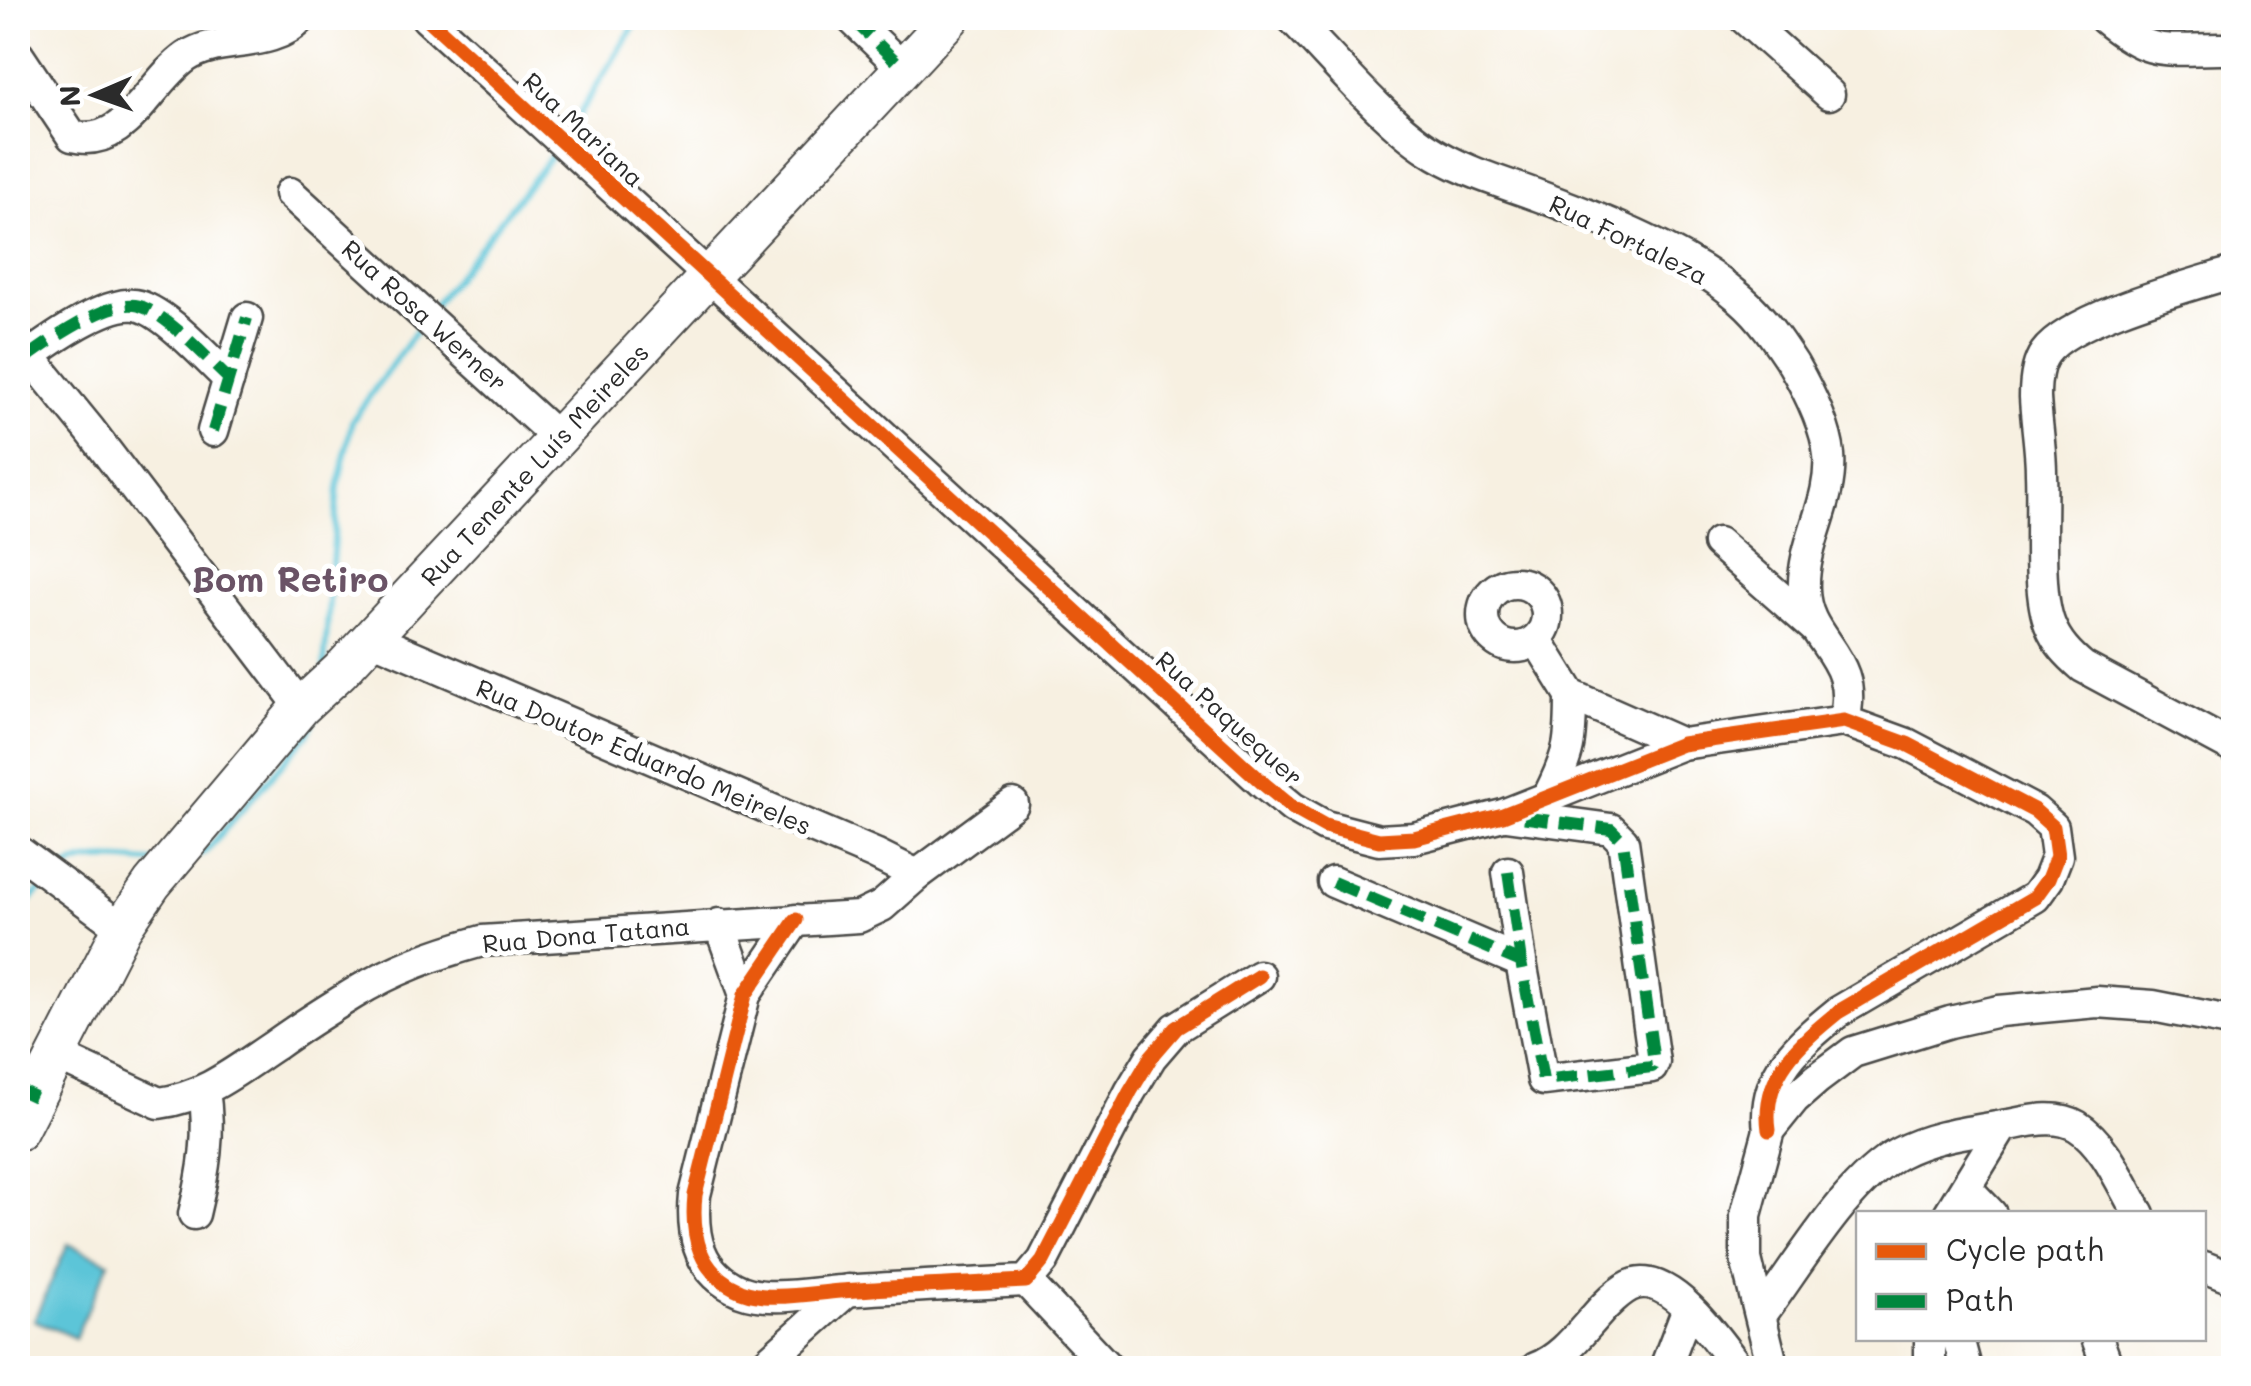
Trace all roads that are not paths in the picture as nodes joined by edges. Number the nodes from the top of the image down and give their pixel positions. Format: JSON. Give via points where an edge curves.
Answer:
{"nodes":[{"id":1,"x":301,"y":18,"type":"edge"},
{"id":2,"x":428,"y":18,"type":"edge"},
{"id":3,"x":851,"y":18,"type":"edge"},
{"id":4,"x":950,"y":18,"type":"edge"},
{"id":5,"x":1744,"y":18,"type":"edge"},
{"id":6,"x":2104,"y":18,"type":"edge"},
{"id":7,"x":1304,"y":22,"type":"edge"},
{"id":8,"x":2234,"y":52,"type":"edge"},
{"id":9,"x":18,"y":55,"type":"edge"},
{"id":10,"x":903,"y":68,"type":"junction"},
{"id":11,"x":1829,"y":94,"type":"dead end"},
{"id":12,"x":290,"y":193,"type":"dead end"},
{"id":13,"x":2234,"y":272,"type":"edge"},
{"id":14,"x":708,"y":277,"type":"junction"},
{"id":15,"x":247,"y":318,"type":"dead end"},
{"id":16,"x":23,"y":349,"type":"edge"},
{"id":17,"x":229,"y":378,"type":"junction"},
{"id":18,"x":213,"y":431,"type":"dead end"},
{"id":19,"x":559,"y":438,"type":"junction"},
{"id":20,"x":1718,"y":543,"type":"dead end"},
{"id":21,"x":1817,"y":630,"type":"junction"},
{"id":22,"x":371,"y":638,"type":"junction"},
{"id":23,"x":1537,"y":640,"type":"dead end"},
{"id":24,"x":318,"y":692,"type":"junction"},
{"id":25,"x":1571,"y":695,"type":"junction"},
{"id":26,"x":1844,"y":720,"type":"junction"},
{"id":27,"x":1682,"y":744,"type":"junction"},
{"id":28,"x":2234,"y":748,"type":"edge"},
{"id":29,"x":1549,"y":796,"type":"junction"},
{"id":30,"x":1013,"y":804,"type":"dead end"},
{"id":31,"x":1502,"y":815,"type":"junction"},
{"id":32,"x":18,"y":850,"type":"edge"},
{"id":33,"x":1508,"y":872,"type":"dead end"},
{"id":34,"x":917,"y":875,"type":"junction"},
{"id":35,"x":1333,"y":882,"type":"dead end"},
{"id":36,"x":796,"y":920,"type":"junction"},
{"id":37,"x":719,"y":924,"type":"junction"},
{"id":38,"x":122,"y":928,"type":"junction"},
{"id":39,"x":1520,"y":962,"type":"junction"},
{"id":40,"x":1259,"y":976,"type":"dead end"},
{"id":41,"x":745,"y":995,"type":"junction"},
{"id":42,"x":2234,"y":1022,"type":"edge"},
{"id":43,"x":54,"y":1054,"type":"junction"},
{"id":44,"x":204,"y":1091,"type":"junction"},
{"id":45,"x":26,"y":1093,"type":"edge"},
{"id":46,"x":2003,"y":1126,"type":"junction"},
{"id":47,"x":1769,"y":1130,"type":"junction"},
{"id":48,"x":18,"y":1131,"type":"edge"},
{"id":49,"x":1957,"y":1201,"type":"edge"},
{"id":50,"x":1983,"y":1211,"type":"edge"},
{"id":51,"x":2136,"y":1211,"type":"edge"},
{"id":52,"x":194,"y":1214,"type":"dead end"},
{"id":53,"x":2206,"y":1268,"type":"edge"},
{"id":54,"x":2234,"y":1279,"type":"edge"},
{"id":55,"x":1026,"y":1280,"type":"junction"},
{"id":56,"x":848,"y":1290,"type":"junction"},
{"id":57,"x":1688,"y":1308,"type":"junction"},
{"id":58,"x":1761,"y":1315,"type":"junction"},
{"id":59,"x":1930,"y":1341,"type":"edge"},
{"id":60,"x":1959,"y":1341,"type":"edge"},
{"id":61,"x":2098,"y":1341,"type":"edge"},
{"id":62,"x":761,"y":1368,"type":"edge"},
{"id":63,"x":1108,"y":1368,"type":"edge"},
{"id":64,"x":1536,"y":1368,"type":"edge"},
{"id":65,"x":1665,"y":1368,"type":"edge"},
{"id":66,"x":1738,"y":1368,"type":"edge"},
{"id":67,"x":1773,"y":1368,"type":"edge"},
{"id":68,"x":1930,"y":1368,"type":"edge"},
{"id":69,"x":1966,"y":1368,"type":"edge"},
{"id":70,"x":2108,"y":1368,"type":"edge"}],
"edges":[{"from":1,"to":9,"type":"street","via":[[279,34],[188,56],[113,132],[87,140],[72,136]]},
{"from":2,"to":14,"type":"street","name":"Rua Mariana"},
{"from":3,"to":10,"type":"street"},
{"from":4,"to":10,"type":"main road","name":"Rua Tenente Luís Meireles"},
{"from":5,"to":11,"type":"street"},
{"from":6,"to":8,"type":"street","via":[[2152,49]]},
{"from":7,"to":21,"type":"street","name":"Rua Fortaleza","via":[[1428,149],[1697,268],[1742,300],[1776,337],[1800,376],[1829,456],[1804,576],[1805,603]]},
{"from":10,"to":14,"type":"main road","name":"Rua Tenente Luís Meireles"},
{"from":12,"to":19,"type":"street","name":"Rua Rosa Werner"},
{"from":13,"to":28,"type":"street","via":[[2060,338],[2044,354],[2035,397],[2050,624],[2083,666]]},
{"from":14,"to":19,"type":"main road","name":"Rua Tenente Luís Meireles"},
{"from":14,"to":31,"type":"street","name":"Rua Paquequer","via":[[1293,808],[1325,826],[1379,840],[1414,838]]},
{"from":15,"to":17,"type":"street"},
{"from":16,"to":17,"type":"street","via":[[110,308],[137,305]]},
{"from":16,"to":24,"type":"street"},
{"from":17,"to":18,"type":"street"},
{"from":19,"to":22,"type":"main road","name":"Rua Tenente Luís Meireles"},
{"from":20,"to":21,"type":"street"},
{"from":21,"to":26,"type":"street","name":"Rua Fortaleza","via":[[1844,669]]},
{"from":22,"to":24,"type":"main road","name":"Rua Tenente Luís Meireles"},
{"from":22,"to":34,"type":"street","name":"Rua Doutor Eduardo Meireles"},
{"from":23,"to":25,"type":"street"},
{"from":24,"to":38,"type":"main road","name":"Rua Tenente Luís Meireles","via":[[176,852]]},
{"from":25,"to":27,"type":"street"},
{"from":25,"to":29,"type":"street","via":[[1567,759]]},
{"from":26,"to":27,"type":"street","name":"Rua Paquequer"},
{"from":26,"to":47,"type":"street","via":[[1907,744],[2035,810],[2052,827],[2057,856],[2035,897],[1838,1012],[1809,1036],[1772,1085]]},
{"from":27,"to":29,"type":"street","name":"Rua Paquequer"},
{"from":29,"to":31,"type":"street","name":"Rua Paquequer"},
{"from":30,"to":34,"type":"street","name":"Rua Dona Tatana"},
{"from":31,"to":39,"type":"street","via":[[1611,829],[1623,841],[1652,1067],[1543,1080]]},
{"from":32,"to":38,"type":"street"},
{"from":33,"to":39,"type":"street"},
{"from":34,"to":36,"type":"street","name":"Rua Dona Tatana","via":[[860,917]]},
{"from":35,"to":39,"type":"street"},
{"from":36,"to":37,"type":"street","name":"Rua Dona Tatana"},
{"from":36,"to":41,"type":"street"},
{"from":37,"to":41,"type":"street"},
{"from":37,"to":44,"type":"street","name":"Rua Dona Tatana","via":[[482,941],[434,954],[352,995]]},
{"from":38,"to":43,"type":"main road","name":"Rua Tenente Luís Meireles"},
{"from":40,"to":55,"type":"street","via":[[1176,1028],[1151,1056]]},
{"from":41,"to":56,"type":"street","via":[[695,1195],[698,1249],[720,1278],[742,1292]]},
{"from":42,"to":47,"type":"street","via":[[2097,1002],[1950,1022],[1854,1052],[1794,1099]]},
{"from":43,"to":44,"type":"street","name":"Rua Dona Tatana","via":[[158,1103]]},
{"from":43,"to":45,"type":"main road","name":"Rua Tenente Luís Meireles"},
{"from":44,"to":52,"type":"street","via":[[206,1153]]},
{"from":45,"to":48,"type":"main road","name":"Rua Tenente Luís Meireles"},
{"from":46,"to":49,"type":"street"},
{"from":46,"to":51,"type":"street","via":[[2038,1120],[2076,1125],[2107,1160]]},
{"from":46,"to":58,"type":"street","via":[[1937,1138],[1879,1167]]},
{"from":47,"to":58,"type":"street","via":[[1746,1215],[1746,1260]]},
{"from":49,"to":50,"type":"street"},
{"from":53,"to":54,"type":"street"},
{"from":55,"to":56,"type":"street"},
{"from":55,"to":63,"type":"street"},
{"from":56,"to":62,"type":"street"},
{"from":57,"to":64,"type":"street","via":[[1669,1290],[1632,1284]]},
{"from":57,"to":65,"type":"street"},
{"from":57,"to":66,"type":"street"},
{"from":58,"to":67,"type":"street"},
{"from":59,"to":68,"type":"street"},
{"from":60,"to":69,"type":"street"},
{"from":61,"to":70,"type":"street"}]}
